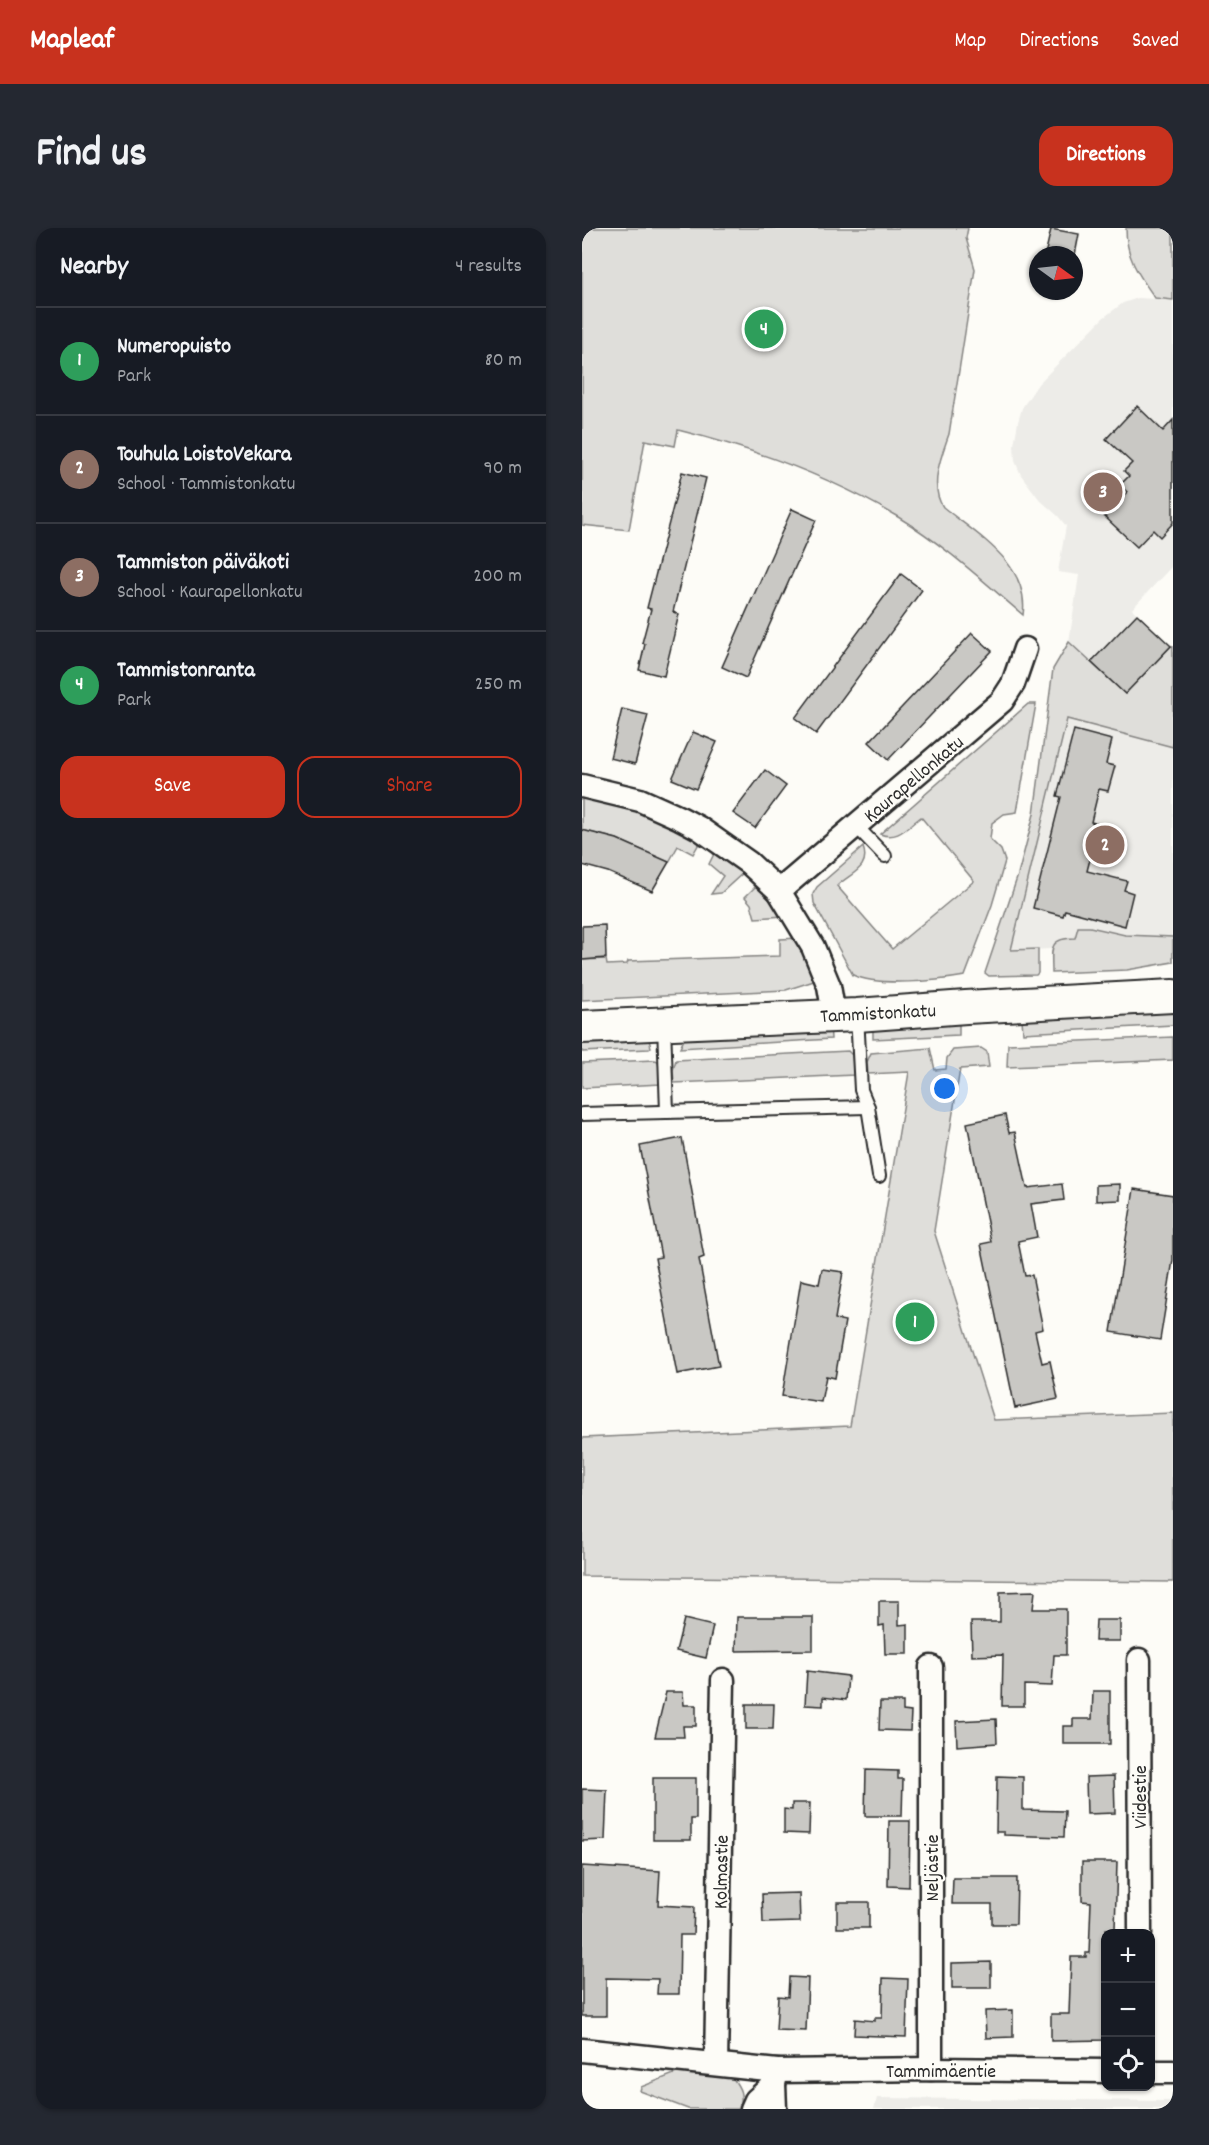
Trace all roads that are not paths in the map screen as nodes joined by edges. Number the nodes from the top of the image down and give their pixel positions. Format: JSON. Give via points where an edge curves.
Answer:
{"nodes":[{"id":1,"x":1025,"y":649,"type":"dead end"},
{"id":2,"x":582,"y":786,"type":"edge"},
{"id":3,"x":856,"y":826,"type":"junction"},
{"id":4,"x":885,"y":856,"type":"dead end"},
{"id":5,"x":779,"y":891,"type":"junction"},
{"id":6,"x":1173,"y":996,"type":"edge"},
{"id":7,"x":845,"y":1015,"type":"junction"},
{"id":8,"x":664,"y":1023,"type":"junction"},
{"id":9,"x":582,"y":1027,"type":"edge"},
{"id":10,"x":868,"y":1107,"type":"junction"},
{"id":11,"x":667,"y":1112,"type":"junction"},
{"id":12,"x":582,"y":1114,"type":"edge"},
{"id":13,"x":879,"y":1176,"type":"dead end"},
{"id":14,"x":1139,"y":1660,"type":"dead end"},
{"id":15,"x":931,"y":1667,"type":"dead end"},
{"id":16,"x":723,"y":1680,"type":"dead end"},
{"id":17,"x":1140,"y":1929,"type":"edge"},
{"id":18,"x":582,"y":2050,"type":"edge"},
{"id":19,"x":716,"y":2064,"type":"junction"},
{"id":20,"x":931,"y":2069,"type":"junction"},
{"id":21,"x":1101,"y":2071,"type":"edge"},
{"id":22,"x":1155,"y":2072,"type":"edge"},
{"id":23,"x":1173,"y":2072,"type":"edge"},
{"id":24,"x":776,"y":2077,"type":"junction"},
{"id":25,"x":752,"y":2109,"type":"edge"},
{"id":26,"x":775,"y":2109,"type":"edge"}],
"edges":[{"from":1,"to":3,"type":"street","name":"Kaurapellonkatu","via":[[1013,684],[1002,701]]},
{"from":2,"to":5,"type":"street","via":[[640,800],[699,828],[749,863]]},
{"from":3,"to":4,"type":"lane"},
{"from":3,"to":5,"type":"street","name":"Kaurapellonkatu"},
{"from":5,"to":7,"type":"street","via":[[813,947]]},
{"from":6,"to":7,"type":"street","name":"Tammistonkatu"},
{"from":7,"to":8,"type":"street","name":"Tammistonkatu"},
{"from":7,"to":10,"type":"lane"},
{"from":8,"to":9,"type":"street","name":"Tammistonkatu"},
{"from":8,"to":11,"type":"lane"},
{"from":10,"to":11,"type":"lane"},
{"from":10,"to":13,"type":"lane"},
{"from":11,"to":12,"type":"lane"},
{"from":14,"to":17,"type":"street","name":"Viidestie"},
{"from":15,"to":20,"type":"street","name":"Neljästie"},
{"from":16,"to":19,"type":"street","name":"Kolmastie"},
{"from":18,"to":19,"type":"street","name":"Tammimäentie"},
{"from":19,"to":24,"type":"street","name":"Tammimäentie"},
{"from":20,"to":21,"type":"street","name":"Tammimäentie"},
{"from":20,"to":24,"type":"street","name":"Tammimäentie"},
{"from":22,"to":23,"type":"street"},
{"from":24,"to":25,"type":"street"},
{"from":24,"to":26,"type":"street"}]}
